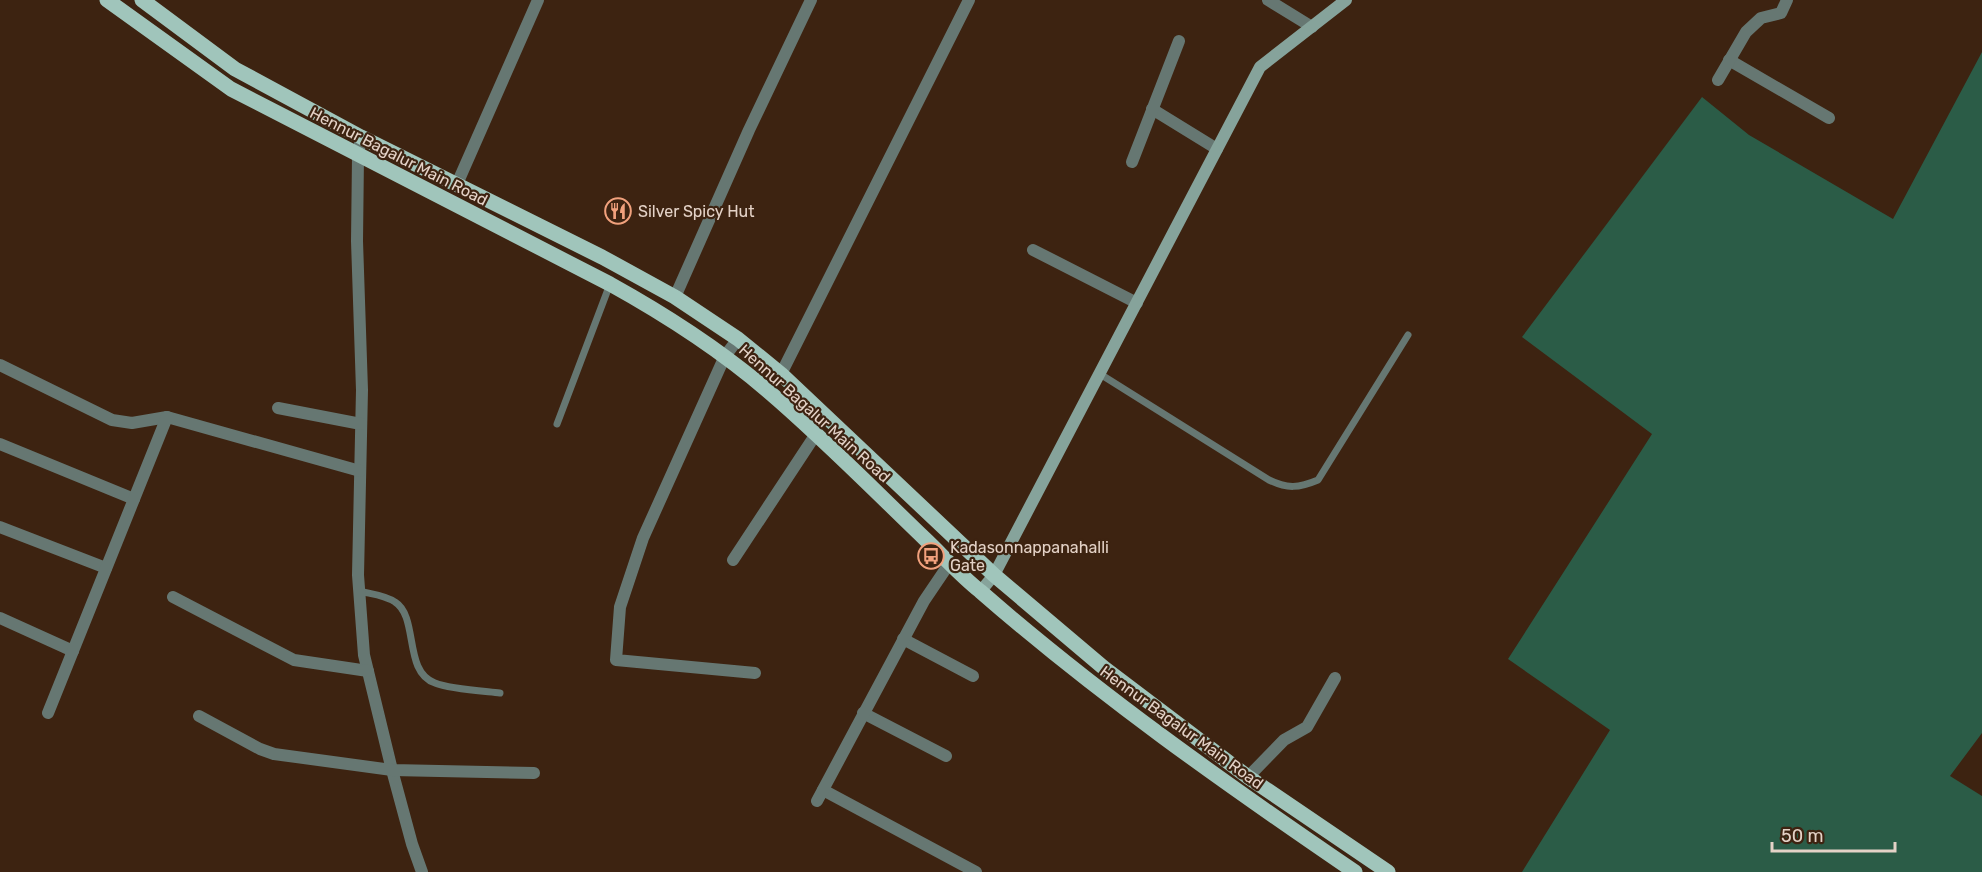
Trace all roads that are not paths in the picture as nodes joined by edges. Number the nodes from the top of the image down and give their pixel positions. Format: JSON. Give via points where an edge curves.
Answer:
{"nodes":[{"id":1,"x":108,"y":0,"type":"edge"},
{"id":2,"x":142,"y":0,"type":"edge"},
{"id":3,"x":538,"y":0,"type":"edge"},
{"id":4,"x":811,"y":0,"type":"edge"},
{"id":5,"x":969,"y":0,"type":"edge"},
{"id":6,"x":1268,"y":0,"type":"edge"},
{"id":7,"x":1346,"y":0,"type":"edge"},
{"id":8,"x":1787,"y":0,"type":"edge"},
{"id":9,"x":1312,"y":27,"type":"junction"},
{"id":10,"x":1179,"y":41,"type":"dead end"},
{"id":11,"x":1730,"y":60,"type":"junction"},
{"id":12,"x":1718,"y":80,"type":"dead end"},
{"id":13,"x":1152,"y":109,"type":"junction"},
{"id":14,"x":1829,"y":118,"type":"dead end"},
{"id":15,"x":361,"y":137,"type":"junction"},
{"id":16,"x":1217,"y":149,"type":"junction"},
{"id":17,"x":358,"y":156,"type":"junction"},
{"id":18,"x":1132,"y":162,"type":"dead end"},
{"id":19,"x":457,"y":184,"type":"junction"},
{"id":20,"x":1033,"y":250,"type":"dead end"},
{"id":21,"x":610,"y":284,"type":"junction"},
{"id":22,"x":675,"y":297,"type":"junction"},
{"id":23,"x":1137,"y":303,"type":"junction"},
{"id":24,"x":1408,"y":335,"type":"dead end"},
{"id":25,"x":738,"y":339,"type":"junction"},
{"id":26,"x":725,"y":356,"type":"junction"},
{"id":27,"x":0,"y":365,"type":"edge"},
{"id":28,"x":781,"y":374,"type":"junction"},
{"id":29,"x":1100,"y":374,"type":"junction"},
{"id":30,"x":278,"y":408,"type":"dead end"},
{"id":31,"x":166,"y":417,"type":"junction"},
{"id":32,"x":361,"y":424,"type":"junction"},
{"id":33,"x":558,"y":424,"type":"dead end"},
{"id":34,"x":816,"y":434,"type":"junction"},
{"id":35,"x":0,"y":444,"type":"edge"},
{"id":36,"x":360,"y":471,"type":"junction"},
{"id":37,"x":134,"y":499,"type":"junction"},
{"id":38,"x":0,"y":527,"type":"edge"},
{"id":39,"x":733,"y":560,"type":"dead end"},
{"id":40,"x":949,"y":564,"type":"junction"},
{"id":41,"x":106,"y":568,"type":"junction"},
{"id":42,"x":994,"y":575,"type":"junction"},
{"id":43,"x":359,"y":591,"type":"junction"},
{"id":44,"x":980,"y":592,"type":"junction"},
{"id":45,"x":173,"y":597,"type":"dead end"},
{"id":46,"x":0,"y":618,"type":"edge"},
{"id":47,"x":903,"y":639,"type":"junction"},
{"id":48,"x":73,"y":651,"type":"junction"},
{"id":49,"x":368,"y":671,"type":"junction"},
{"id":50,"x":755,"y":673,"type":"dead end"},
{"id":51,"x":973,"y":676,"type":"dead end"},
{"id":52,"x":1335,"y":678,"type":"dead end"},
{"id":53,"x":500,"y":693,"type":"dead end"},
{"id":54,"x":48,"y":712,"type":"dead end"},
{"id":55,"x":863,"y":713,"type":"junction"},
{"id":56,"x":199,"y":716,"type":"dead end"},
{"id":57,"x":946,"y":756,"type":"dead end"},
{"id":58,"x":392,"y":770,"type":"junction"},
{"id":59,"x":534,"y":773,"type":"dead end"},
{"id":60,"x":1248,"y":777,"type":"junction"},
{"id":61,"x":422,"y":872,"type":"edge"},
{"id":62,"x":976,"y":872,"type":"edge"},
{"id":63,"x":1354,"y":872,"type":"edge"},
{"id":64,"x":1388,"y":872,"type":"edge"}],
"edges":[{"from":1,"to":17,"type":"main road","name":"Hennur Bagalur Main Road","via":[[231,89]]},
{"from":2,"to":15,"type":"main road","name":"Hennur Bagalur Main Road","via":[[236,69]]},
{"from":3,"to":19,"type":"street"},
{"from":4,"to":22,"type":"street","via":[[748,130]]},
{"from":5,"to":28,"type":"street"},
{"from":6,"to":9,"type":"street"},
{"from":7,"to":9,"type":"street"},
{"from":8,"to":11,"type":"street","via":[[1781,13],[1761,18],[1746,32]]},
{"from":9,"to":16,"type":"street","via":[[1260,67]]},
{"from":10,"to":13,"type":"street"},
{"from":11,"to":12,"type":"street"},
{"from":11,"to":14,"type":"street"},
{"from":13,"to":16,"type":"street"},
{"from":13,"to":18,"type":"street"},
{"from":15,"to":17,"type":"street"},
{"from":15,"to":19,"type":"main road","name":"Hennur Bagalur Main Road"},
{"from":16,"to":23,"type":"street"},
{"from":17,"to":21,"type":"main road","name":"Hennur Bagalur Main Road"},
{"from":17,"to":32,"type":"street"},
{"from":19,"to":22,"type":"main road","name":"Hennur Bagalur Main Road"},
{"from":20,"to":23,"type":"street"},
{"from":21,"to":26,"type":"main road","name":"Hennur Bagalur Main Road"},
{"from":21,"to":33,"type":"lane"},
{"from":22,"to":25,"type":"main road","name":"Hennur Bagalur Main Road"},
{"from":23,"to":29,"type":"street"},
{"from":24,"to":29,"type":"lane","via":[[1317,480],[1304,486],[1282,486],[1269,480]]},
{"from":25,"to":26,"type":"street"},
{"from":25,"to":28,"type":"main road","name":"Hennur Bagalur Main Road"},
{"from":26,"to":34,"type":"main road","name":"Hennur Bagalur Main Road"},
{"from":26,"to":50,"type":"street","via":[[643,538],[620,607],[616,660]]},
{"from":27,"to":31,"type":"street","via":[[112,420],[132,423]]},
{"from":28,"to":42,"type":"main road","name":"Hennur Bagalur Main Road"},
{"from":29,"to":42,"type":"street"},
{"from":30,"to":32,"type":"street"},
{"from":31,"to":36,"type":"street"},
{"from":31,"to":37,"type":"street"},
{"from":32,"to":36,"type":"street"},
{"from":34,"to":39,"type":"street"},
{"from":34,"to":40,"type":"main road","name":"Hennur Bagalur Main Road"},
{"from":35,"to":37,"type":"street"},
{"from":36,"to":43,"type":"street"},
{"from":37,"to":41,"type":"street"},
{"from":38,"to":41,"type":"street"},
{"from":40,"to":44,"type":"main road","name":"Hennur Bagalur Main Road"},
{"from":40,"to":47,"type":"street"},
{"from":41,"to":48,"type":"street"},
{"from":42,"to":44,"type":"street"},
{"from":42,"to":60,"type":"main road","name":"Hennur Bagalur Main Road","via":[[1104,668]]},
{"from":43,"to":49,"type":"street"},
{"from":43,"to":53,"type":"lane","via":[[397,603],[405,614],[416,662],[433,683]]},
{"from":44,"to":63,"type":"main road","name":"Hennur Bagalur Main Road","via":[[1084,678],[1236,791]]},
{"from":45,"to":49,"type":"street","via":[[294,660]]},
{"from":46,"to":48,"type":"street"},
{"from":47,"to":51,"type":"street"},
{"from":47,"to":55,"type":"street"},
{"from":48,"to":54,"type":"street"},
{"from":49,"to":58,"type":"street"},
{"from":52,"to":60,"type":"street","via":[[1306,727],[1284,740]]},
{"from":55,"to":57,"type":"street"},
{"from":55,"to":62,"type":"street","via":[[820,795]]},
{"from":56,"to":58,"type":"street","via":[[274,754]]},
{"from":58,"to":59,"type":"street"},
{"from":58,"to":61,"type":"street"},
{"from":60,"to":64,"type":"main road","name":"Hennur Bagalur Main Road"}]}
